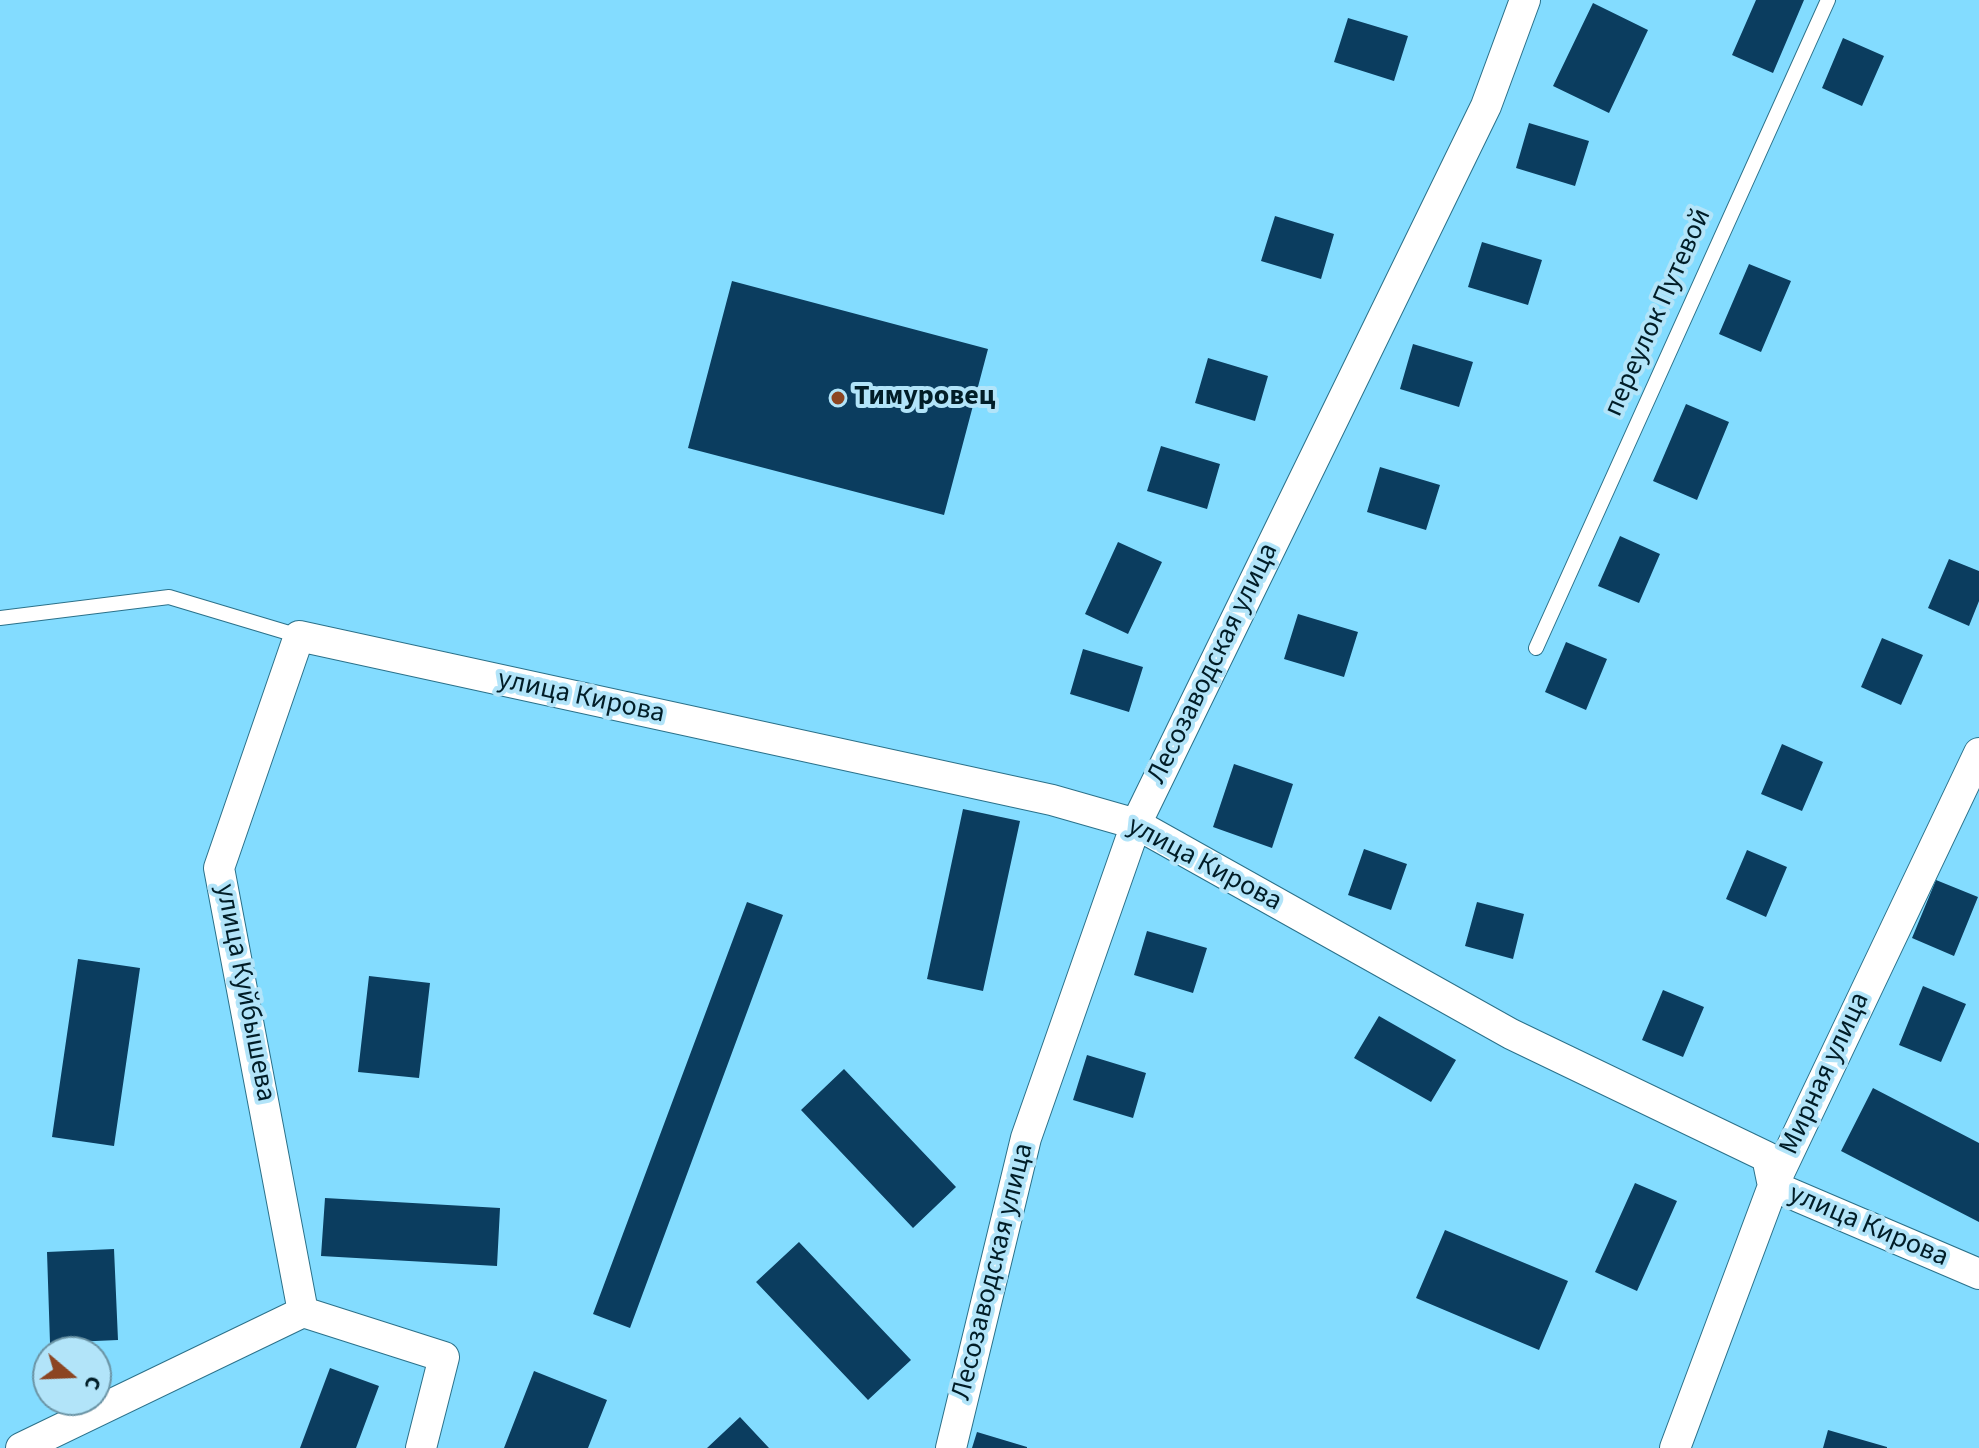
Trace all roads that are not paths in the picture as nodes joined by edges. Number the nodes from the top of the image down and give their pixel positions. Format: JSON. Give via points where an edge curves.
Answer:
{"nodes":[{"id":1,"x":1525,"y":0,"type":"edge"},
{"id":2,"x":1828,"y":0,"type":"edge"},
{"id":3,"x":0,"y":618,"type":"edge"},
{"id":4,"x":299,"y":636,"type":"junction"},
{"id":5,"x":1536,"y":648,"type":"dead end"},
{"id":6,"x":1979,"y":753,"type":"edge"},
{"id":7,"x":1970,"y":790,"type":"edge"},
{"id":8,"x":1136,"y":824,"type":"junction"},
{"id":9,"x":1773,"y":1186,"type":"junction"},
{"id":10,"x":1979,"y":1274,"type":"edge"},
{"id":11,"x":303,"y":1312,"type":"junction"},
{"id":12,"x":21,"y":1448,"type":"edge"},
{"id":13,"x":421,"y":1448,"type":"edge"},
{"id":14,"x":951,"y":1448,"type":"edge"},
{"id":15,"x":1675,"y":1448,"type":"edge"}],
"edges":[{"from":1,"to":8,"type":"street","name":"Лесозаводская улица","via":[[1486,106]]},
{"from":2,"to":5,"type":"lane","name":"переулок Путевой"},
{"from":3,"to":4,"type":"lane","via":[[169,597]]},
{"from":4,"to":8,"type":"street","name":"улица Кирова","via":[[1052,800]]},
{"from":4,"to":11,"type":"street","name":"улица Куйбышева","via":[[219,868]]},
{"from":6,"to":7,"type":"street","name":"Мирная улица"},
{"from":7,"to":9,"type":"street","name":"Мирная улица"},
{"from":8,"to":9,"type":"street","name":"улица Кирова","via":[[1511,1034],[1767,1157]]},
{"from":8,"to":14,"type":"street","name":"Лесозаводская улица","via":[[1026,1138]]},
{"from":9,"to":10,"type":"street","name":"улица Кирова"},
{"from":9,"to":15,"type":"street","name":"Мирная улица"},
{"from":11,"to":12,"type":"street"},
{"from":11,"to":13,"type":"street","via":[[444,1357]]}]}
